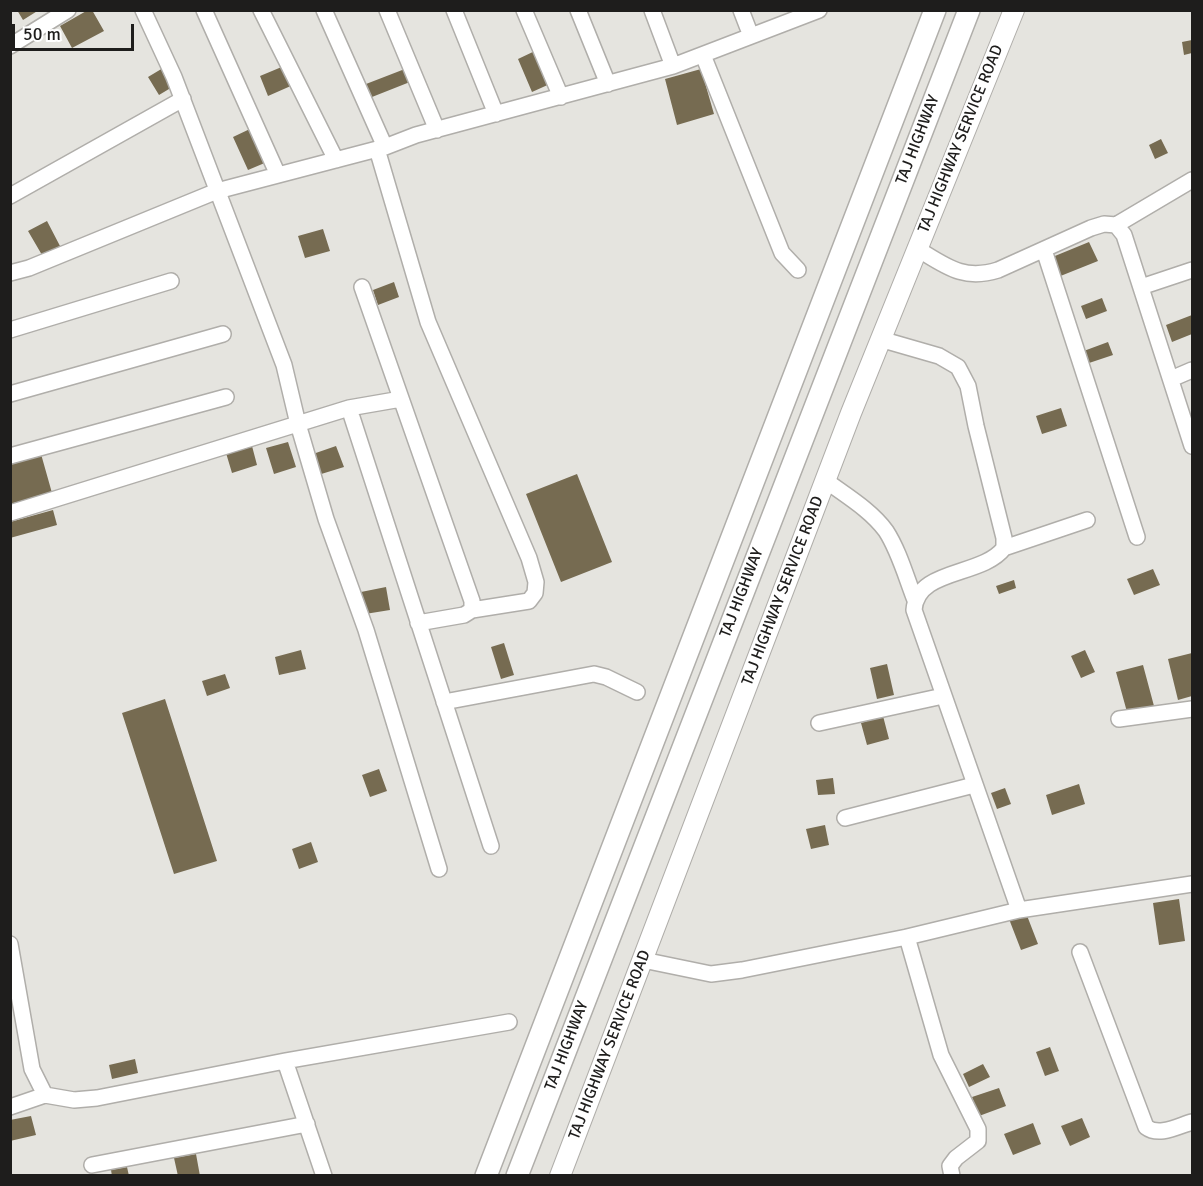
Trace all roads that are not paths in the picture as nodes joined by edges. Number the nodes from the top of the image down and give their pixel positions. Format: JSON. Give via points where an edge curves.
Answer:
{"nodes":[{"id":1,"x":68,"y":10,"type":"edge"},
{"id":2,"x":144,"y":10,"type":"edge"},
{"id":3,"x":204,"y":10,"type":"edge"},
{"id":4,"x":261,"y":10,"type":"edge"},
{"id":5,"x":324,"y":10,"type":"edge"},
{"id":6,"x":387,"y":10,"type":"edge"},
{"id":7,"x":454,"y":10,"type":"edge"},
{"id":8,"x":524,"y":10,"type":"edge"},
{"id":9,"x":578,"y":10,"type":"edge"},
{"id":10,"x":652,"y":10,"type":"edge"},
{"id":11,"x":741,"y":10,"type":"edge"},
{"id":12,"x":819,"y":10,"type":"edge"},
{"id":13,"x":935,"y":10,"type":"edge"},
{"id":14,"x":969,"y":10,"type":"edge"},
{"id":15,"x":1014,"y":10,"type":"edge"},
{"id":16,"x":801,"y":14,"type":"edge"},
{"id":17,"x":751,"y":36,"type":"junction"},
{"id":18,"x":10,"y":46,"type":"edge"},
{"id":19,"x":702,"y":55,"type":"junction"},
{"id":20,"x":673,"y":66,"type":"junction"},
{"id":21,"x":608,"y":84,"type":"junction"},
{"id":22,"x":561,"y":97,"type":"junction"},
{"id":23,"x":183,"y":99,"type":"junction"},
{"id":24,"x":496,"y":114,"type":"junction"},
{"id":25,"x":437,"y":130,"type":"junction"},
{"id":26,"x":381,"y":148,"type":"junction"},
{"id":27,"x":336,"y":160,"type":"junction"},
{"id":28,"x":278,"y":175,"type":"junction"},
{"id":29,"x":1192,"y":180,"type":"edge"},
{"id":30,"x":217,"y":191,"type":"junction"},
{"id":31,"x":10,"y":196,"type":"edge"},
{"id":32,"x":1116,"y":225,"type":"junction"},
{"id":33,"x":916,"y":248,"type":"junction"},
{"id":34,"x":1044,"y":250,"type":"junction"},
{"id":35,"x":798,"y":270,"type":"dead end"},
{"id":36,"x":1192,"y":270,"type":"edge"},
{"id":37,"x":10,"y":273,"type":"edge"},
{"id":38,"x":171,"y":281,"type":"dead end"},
{"id":39,"x":362,"y":287,"type":"dead end"},
{"id":40,"x":1141,"y":287,"type":"junction"},
{"id":41,"x":10,"y":330,"type":"edge"},
{"id":42,"x":223,"y":334,"type":"dead end"},
{"id":43,"x":880,"y":339,"type":"junction"},
{"id":44,"x":1192,"y":369,"type":"edge"},
{"id":45,"x":1171,"y":379,"type":"junction"},
{"id":46,"x":10,"y":394,"type":"edge"},
{"id":47,"x":226,"y":397,"type":"dead end"},
{"id":48,"x":401,"y":399,"type":"junction"},
{"id":49,"x":349,"y":408,"type":"junction"},
{"id":50,"x":298,"y":424,"type":"junction"},
{"id":51,"x":1192,"y":443,"type":"edge"},
{"id":52,"x":10,"y":456,"type":"edge"},
{"id":53,"x":825,"y":480,"type":"junction"},
{"id":54,"x":10,"y":513,"type":"edge"},
{"id":55,"x":1088,"y":520,"type":"dead end"},
{"id":56,"x":1137,"y":537,"type":"dead end"},
{"id":57,"x":1004,"y":548,"type":"junction"},
{"id":58,"x":915,"y":600,"type":"junction"},
{"id":59,"x":472,"y":610,"type":"junction"},
{"id":60,"x":418,"y":623,"type":"junction"},
{"id":61,"x":637,"y":692,"type":"dead end"},
{"id":62,"x":943,"y":696,"type":"junction"},
{"id":63,"x":444,"y":702,"type":"junction"},
{"id":64,"x":1192,"y":709,"type":"edge"},
{"id":65,"x":1119,"y":719,"type":"dead end"},
{"id":66,"x":819,"y":723,"type":"dead end"},
{"id":67,"x":974,"y":785,"type":"junction"},
{"id":68,"x":845,"y":818,"type":"dead end"},
{"id":69,"x":491,"y":846,"type":"dead end"},
{"id":70,"x":439,"y":869,"type":"dead end"},
{"id":71,"x":1192,"y":884,"type":"edge"},
{"id":72,"x":1019,"y":910,"type":"junction"},
{"id":73,"x":907,"y":937,"type":"junction"},
{"id":74,"x":10,"y":945,"type":"edge"},
{"id":75,"x":1080,"y":952,"type":"dead end"},
{"id":76,"x":643,"y":960,"type":"junction"},
{"id":77,"x":509,"y":1022,"type":"dead end"},
{"id":78,"x":285,"y":1061,"type":"junction"},
{"id":79,"x":45,"y":1095,"type":"junction"},
{"id":80,"x":10,"y":1107,"type":"edge"},
{"id":81,"x":1192,"y":1122,"type":"edge"},
{"id":82,"x":307,"y":1124,"type":"junction"},
{"id":83,"x":92,"y":1165,"type":"dead end"},
{"id":84,"x":323,"y":1175,"type":"edge"},
{"id":85,"x":486,"y":1176,"type":"edge"},
{"id":86,"x":517,"y":1176,"type":"edge"},
{"id":87,"x":560,"y":1176,"type":"edge"},
{"id":88,"x":952,"y":1176,"type":"edge"}],
"edges":[{"from":1,"to":18,"type":"street"},
{"from":2,"to":23,"type":"street"},
{"from":3,"to":28,"type":"street"},
{"from":4,"to":27,"type":"street"},
{"from":5,"to":26,"type":"street"},
{"from":6,"to":25,"type":"street"},
{"from":7,"to":24,"type":"street"},
{"from":8,"to":22,"type":"street"},
{"from":9,"to":21,"type":"street"},
{"from":10,"to":20,"type":"street"},
{"from":11,"to":17,"type":"street"},
{"from":12,"to":16,"type":"street"},
{"from":13,"to":85,"type":"main road"},
{"from":14,"to":86,"type":"main road","name":"TAJ HIGHWAY"},
{"from":15,"to":33,"type":"street","name":"TAJ HIGHWAY SERVICE ROAD"},
{"from":16,"to":17,"type":"street"},
{"from":17,"to":19,"type":"street"},
{"from":19,"to":20,"type":"street"},
{"from":19,"to":35,"type":"street","via":[[782,253]]},
{"from":20,"to":21,"type":"street"},
{"from":21,"to":22,"type":"street"},
{"from":22,"to":24,"type":"street"},
{"from":23,"to":30,"type":"street"},
{"from":23,"to":31,"type":"street"},
{"from":24,"to":25,"type":"street"},
{"from":25,"to":26,"type":"street"},
{"from":26,"to":27,"type":"street"},
{"from":26,"to":59,"type":"street","via":[[428,322],[536,582],[535,593],[528,601]]},
{"from":27,"to":28,"type":"street"},
{"from":28,"to":30,"type":"street"},
{"from":29,"to":32,"type":"street"},
{"from":30,"to":37,"type":"street"},
{"from":30,"to":50,"type":"street","via":[[284,365]]},
{"from":32,"to":34,"type":"street","via":[[1091,228]]},
{"from":32,"to":40,"type":"street","via":[[1124,235]]},
{"from":33,"to":34,"type":"street","via":[[965,275],[982,275]]},
{"from":33,"to":43,"type":"street","name":"TAJ HIGHWAY SERVICE ROAD"},
{"from":34,"to":56,"type":"street"},
{"from":36,"to":40,"type":"street"},
{"from":38,"to":41,"type":"street"},
{"from":39,"to":48,"type":"street"},
{"from":40,"to":45,"type":"street"},
{"from":42,"to":46,"type":"street"},
{"from":43,"to":53,"type":"street","name":"TAJ HIGHWAY SERVICE ROAD"},
{"from":43,"to":57,"type":"street","via":[[939,356],[958,367],[968,386]]},
{"from":44,"to":45,"type":"street"},
{"from":45,"to":51,"type":"street"},
{"from":47,"to":52,"type":"street"},
{"from":48,"to":49,"type":"street"},
{"from":48,"to":59,"type":"street"},
{"from":49,"to":50,"type":"street"},
{"from":49,"to":60,"type":"street"},
{"from":50,"to":54,"type":"street"},
{"from":50,"to":70,"type":"street"},
{"from":53,"to":58,"type":"street","via":[[884,529],[894,544]]},
{"from":53,"to":76,"type":"street","name":"TAJ HIGHWAY SERVICE ROAD"},
{"from":55,"to":57,"type":"street"},
{"from":57,"to":58,"type":"street","via":[[994,558],[933,582]]},
{"from":58,"to":62,"type":"street","via":[[914,610]]},
{"from":59,"to":60,"type":"street"},
{"from":60,"to":63,"type":"street"},
{"from":61,"to":63,"type":"street","via":[[594,674]]},
{"from":62,"to":66,"type":"street"},
{"from":62,"to":67,"type":"street"},
{"from":63,"to":69,"type":"street"},
{"from":64,"to":65,"type":"street"},
{"from":67,"to":68,"type":"street"},
{"from":67,"to":72,"type":"street"},
{"from":71,"to":72,"type":"street"},
{"from":72,"to":73,"type":"street"},
{"from":73,"to":76,"type":"street","via":[[711,974]]},
{"from":73,"to":88,"type":"street","via":[[941,1054],[978,1129],[978,1142],[950,1166]]},
{"from":74,"to":79,"type":"street","via":[[32,1069]]},
{"from":75,"to":81,"type":"street","via":[[1146,1127],[1160,1132]]},
{"from":76,"to":87,"type":"street","name":"TAJ HIGHWAY SERVICE ROAD"},
{"from":77,"to":78,"type":"street"},
{"from":78,"to":79,"type":"street","via":[[97,1098],[74,1100]]},
{"from":78,"to":82,"type":"street"},
{"from":79,"to":80,"type":"street"},
{"from":82,"to":83,"type":"street"},
{"from":82,"to":84,"type":"street"}]}
